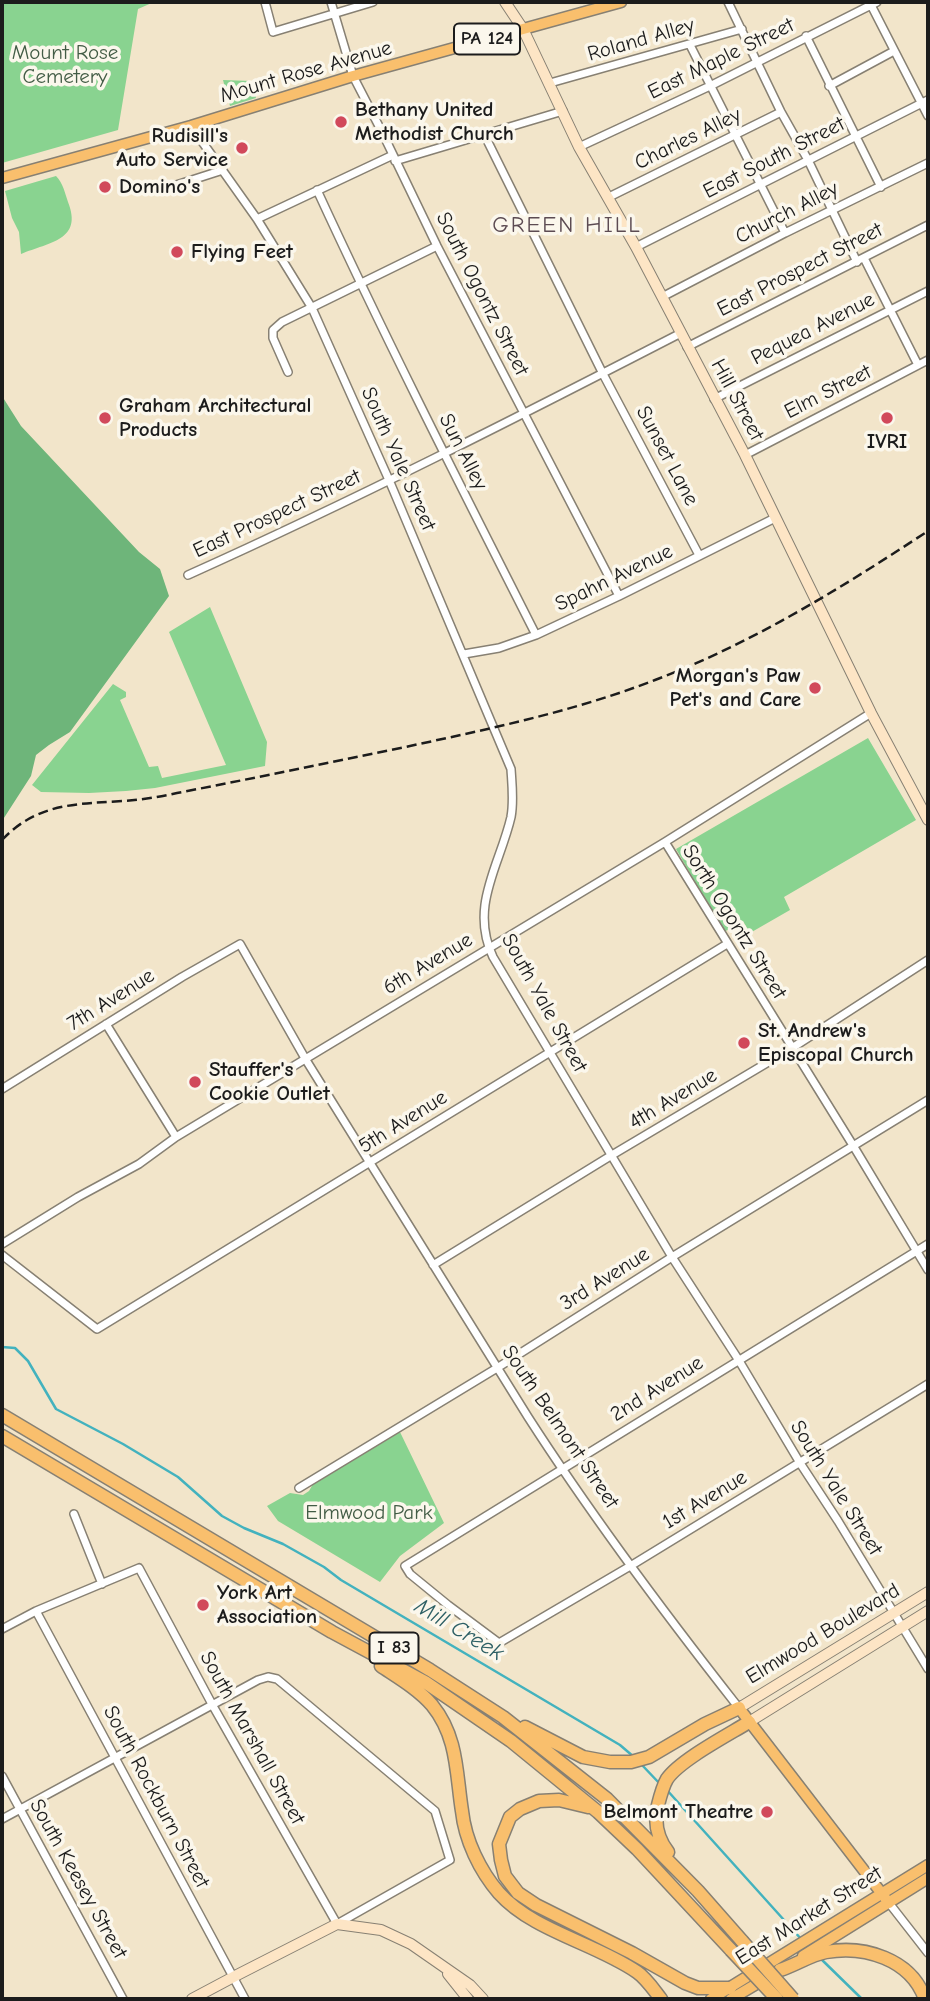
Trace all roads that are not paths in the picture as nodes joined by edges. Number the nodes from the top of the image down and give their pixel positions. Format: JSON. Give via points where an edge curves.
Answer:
{"nodes":[{"id":1,"x":265,"y":2,"type":"edge"},
{"id":2,"x":331,"y":2,"type":"edge"},
{"id":3,"x":373,"y":2,"type":"edge"},
{"id":4,"x":505,"y":2,"type":"edge"},
{"id":5,"x":621,"y":2,"type":"edge"},
{"id":6,"x":728,"y":2,"type":"edge"},
{"id":7,"x":874,"y":3,"type":"edge"},
{"id":8,"x":605,"y":4,"type":"edge"},
{"id":9,"x":334,"y":14,"type":"junction"},
{"id":10,"x":523,"y":29,"type":"junction"},
{"id":11,"x":742,"y":29,"type":"junction"},
{"id":12,"x":806,"y":36,"type":"junction"},
{"id":13,"x":690,"y":45,"type":"junction"},
{"id":14,"x":894,"y":51,"type":"junction"},
{"id":15,"x":756,"y":62,"type":"junction"},
{"id":16,"x":353,"y":76,"type":"junction"},
{"id":17,"x":550,"y":83,"type":"junction"},
{"id":18,"x":710,"y":86,"type":"junction"},
{"id":19,"x":829,"y":86,"type":"junction"},
{"id":20,"x":925,"y":101,"type":"edge"},
{"id":21,"x":563,"y":111,"type":"junction"},
{"id":22,"x":781,"y":112,"type":"junction"},
{"id":23,"x":928,"y":116,"type":"edge"},
{"id":24,"x":191,"y":126,"type":"junction"},
{"id":25,"x":484,"y":134,"type":"junction"},
{"id":26,"x":736,"y":136,"type":"junction"},
{"id":27,"x":856,"y":136,"type":"junction"},
{"id":28,"x":579,"y":147,"type":"junction"},
{"id":29,"x":394,"y":158,"type":"junction"},
{"id":30,"x":808,"y":160,"type":"junction"},
{"id":31,"x":928,"y":163,"type":"edge"},
{"id":32,"x":223,"y":170,"type":"junction"},
{"id":33,"x":2,"y":178,"type":"edge"},
{"id":34,"x":761,"y":184,"type":"junction"},
{"id":35,"x":170,"y":187,"type":"dead end"},
{"id":36,"x":881,"y":187,"type":"junction"},
{"id":37,"x":317,"y":190,"type":"junction"},
{"id":38,"x":609,"y":197,"type":"junction"},
{"id":39,"x":831,"y":210,"type":"junction"},
{"id":40,"x":257,"y":219,"type":"junction"},
{"id":41,"x":928,"y":226,"type":"edge"},
{"id":42,"x":785,"y":233,"type":"junction"},
{"id":43,"x":436,"y":246,"type":"junction"},
{"id":44,"x":636,"y":247,"type":"junction"},
{"id":45,"x":860,"y":260,"type":"junction"},
{"id":46,"x":361,"y":285,"type":"junction"},
{"id":47,"x":928,"y":291,"type":"edge"},
{"id":48,"x":662,"y":297,"type":"junction"},
{"id":49,"x":312,"y":308,"type":"junction"},
{"id":50,"x":890,"y":310,"type":"junction"},
{"id":51,"x":681,"y":332,"type":"junction"},
{"id":52,"x":687,"y":347,"type":"junction"},
{"id":53,"x":928,"y":360,"type":"edge"},
{"id":54,"x":918,"y":365,"type":"junction"},
{"id":55,"x":288,"y":372,"type":"dead end"},
{"id":56,"x":603,"y":374,"type":"junction"},
{"id":57,"x":714,"y":399,"type":"junction"},
{"id":58,"x":523,"y":412,"type":"junction"},
{"id":59,"x":444,"y":454,"type":"junction"},
{"id":60,"x":745,"y":455,"type":"junction"},
{"id":61,"x":389,"y":480,"type":"junction"},
{"id":62,"x":775,"y":517,"type":"junction"},
{"id":63,"x":699,"y":555,"type":"junction"},
{"id":64,"x":188,"y":575,"type":"dead end"},
{"id":65,"x":619,"y":596,"type":"junction"},
{"id":66,"x":536,"y":635,"type":"junction"},
{"id":67,"x":464,"y":654,"type":"junction"},
{"id":68,"x":871,"y":713,"type":"junction"},
{"id":69,"x":928,"y":820,"type":"edge"},
{"id":70,"x":665,"y":842,"type":"junction"},
{"id":71,"x":240,"y":943,"type":"joint"},
{"id":72,"x":727,"y":944,"type":"junction"},
{"id":73,"x":489,"y":948,"type":"junction"},
{"id":74,"x":928,"y":960,"type":"edge"},
{"id":75,"x":106,"y":1024,"type":"junction"},
{"id":76,"x":792,"y":1048,"type":"junction"},
{"id":77,"x":549,"y":1052,"type":"junction"},
{"id":78,"x":306,"y":1060,"type":"junction"},
{"id":79,"x":2,"y":1088,"type":"edge"},
{"id":80,"x":928,"y":1100,"type":"edge"},
{"id":81,"x":176,"y":1138,"type":"junction"},
{"id":82,"x":854,"y":1146,"type":"junction"},
{"id":83,"x":612,"y":1155,"type":"junction"},
{"id":84,"x":369,"y":1163,"type":"junction"},
{"id":85,"x":2,"y":1244,"type":"edge"},
{"id":86,"x":928,"y":1244,"type":"edge"},
{"id":87,"x":917,"y":1252,"type":"junction"},
{"id":88,"x":2,"y":1255,"type":"edge"},
{"id":89,"x":672,"y":1257,"type":"junction"},
{"id":90,"x":433,"y":1265,"type":"junction"},
{"id":91,"x":928,"y":1270,"type":"edge"},
{"id":92,"x":738,"y":1359,"type":"junction"},
{"id":93,"x":497,"y":1368,"type":"junction"},
{"id":94,"x":928,"y":1384,"type":"edge"},
{"id":95,"x":2,"y":1415,"type":"edge"},
{"id":96,"x":2,"y":1436,"type":"edge"},
{"id":97,"x":800,"y":1463,"type":"junction"},
{"id":98,"x":561,"y":1469,"type":"junction"},
{"id":99,"x":299,"y":1488,"type":"dead end"},
{"id":100,"x":74,"y":1514,"type":"dead end"},
{"id":101,"x":632,"y":1565,"type":"junction"},
{"id":102,"x":102,"y":1584,"type":"junction"},
{"id":103,"x":928,"y":1592,"type":"edge"},
{"id":104,"x":36,"y":1611,"type":"junction"},
{"id":105,"x":928,"y":1611,"type":"edge"},
{"id":106,"x":893,"y":1614,"type":"junction"},
{"id":107,"x":902,"y":1627,"type":"junction"},
{"id":108,"x":2,"y":1629,"type":"edge"},
{"id":109,"x":332,"y":1632,"type":"junction"},
{"id":110,"x":499,"y":1643,"type":"joint"},
{"id":111,"x":928,"y":1669,"type":"edge"},
{"id":112,"x":485,"y":1705,"type":"junction"},
{"id":113,"x":213,"y":1706,"type":"junction"},
{"id":114,"x":739,"y":1708,"type":"junction"},
{"id":115,"x":749,"y":1722,"type":"junction"},
{"id":116,"x":116,"y":1758,"type":"junction"},
{"id":117,"x":2,"y":1776,"type":"edge"},
{"id":118,"x":20,"y":1809,"type":"junction"},
{"id":119,"x":595,"y":1809,"type":"junction"},
{"id":120,"x":2,"y":1819,"type":"edge"},
{"id":121,"x":928,"y":1865,"type":"edge"},
{"id":122,"x":928,"y":1878,"type":"edge"},
{"id":123,"x":698,"y":1891,"type":"junction"},
{"id":124,"x":886,"y":1898,"type":"junction"},
{"id":125,"x":337,"y":1924,"type":"junction"},
{"id":126,"x":822,"y":1949,"type":"junction"},
{"id":127,"x":928,"y":1953,"type":"edge"},
{"id":128,"x":441,"y":1965,"type":"junction"},
{"id":129,"x":780,"y":1970,"type":"junction"},
{"id":130,"x":639,"y":1973,"type":"junction"},
{"id":131,"x":232,"y":1977,"type":"junction"},
{"id":132,"x":733,"y":1996,"type":"edge"},
{"id":133,"x":123,"y":1999,"type":"edge"},
{"id":134,"x":192,"y":1999,"type":"edge"},
{"id":135,"x":245,"y":1999,"type":"edge"},
{"id":136,"x":468,"y":1999,"type":"edge"},
{"id":137,"x":483,"y":1999,"type":"edge"},
{"id":138,"x":647,"y":1999,"type":"edge"},
{"id":139,"x":662,"y":1999,"type":"edge"},
{"id":140,"x":711,"y":1999,"type":"edge"},
{"id":141,"x":777,"y":1999,"type":"edge"},
{"id":142,"x":793,"y":1999,"type":"edge"},
{"id":143,"x":925,"y":1999,"type":"edge"}],
"edges":[{"from":1,"to":9,"type":"street","via":[[273,32]]},
{"from":2,"to":9,"type":"street","name":"South Ogontz Street"},
{"from":3,"to":9,"type":"street"},
{"from":4,"to":10,"type":"main road","name":"Hill Street"},
{"from":5,"to":8,"type":"main road","name":"Mount Rose Avenue","number":"PA 124"},
{"from":6,"to":11,"type":"street"},
{"from":7,"to":12,"type":"street","name":"East Maple Street"},
{"from":7,"to":14,"type":"street"},
{"from":8,"to":10,"type":"main road","name":"Mount Rose Avenue","number":"PA 124"},
{"from":9,"to":16,"type":"street","name":"South Ogontz Street"},
{"from":10,"to":16,"type":"main road","name":"Mount Rose Avenue","number":"PA 124"},
{"from":10,"to":17,"type":"main road","name":"Hill Street"},
{"from":11,"to":13,"type":"street","name":"Roland Alley"},
{"from":11,"to":15,"type":"street"},
{"from":12,"to":15,"type":"street","name":"East Maple Street"},
{"from":12,"to":19,"type":"street"},
{"from":13,"to":17,"type":"street","name":"Roland Alley"},
{"from":13,"to":18,"type":"street"},
{"from":14,"to":19,"type":"street"},
{"from":14,"to":20,"type":"street"},
{"from":15,"to":18,"type":"street","name":"East Maple Street"},
{"from":15,"to":22,"type":"street"},
{"from":16,"to":24,"type":"main road","name":"Mount Rose Avenue","number":"PA 124"},
{"from":16,"to":29,"type":"street","name":"South Ogontz Street"},
{"from":17,"to":21,"type":"main road","name":"Hill Street"},
{"from":18,"to":26,"type":"street"},
{"from":18,"to":28,"type":"street","name":"East Maple Street"},
{"from":19,"to":27,"type":"street"},
{"from":20,"to":23,"type":"street"},
{"from":20,"to":27,"type":"street","name":"East South Street"},
{"from":21,"to":25,"type":"street"},
{"from":21,"to":28,"type":"main road","name":"Hill Street"},
{"from":22,"to":26,"type":"street","name":"Charles Alley"},
{"from":22,"to":30,"type":"street"},
{"from":24,"to":32,"type":"street","name":"South Yale Street"},
{"from":24,"to":33,"type":"main road","name":"Mount Rose Avenue","number":"PA 124"},
{"from":25,"to":29,"type":"street"},
{"from":25,"to":56,"type":"street","name":"Sunset Lane"},
{"from":26,"to":34,"type":"street"},
{"from":26,"to":38,"type":"street","name":"Charles Alley"},
{"from":27,"to":30,"type":"street","name":"East South Street"},
{"from":27,"to":36,"type":"street"},
{"from":28,"to":38,"type":"main road","name":"Hill Street"},
{"from":29,"to":37,"type":"street"},
{"from":29,"to":43,"type":"street","name":"South Ogontz Street"},
{"from":30,"to":34,"type":"street","name":"East South Street"},
{"from":30,"to":39,"type":"street"},
{"from":31,"to":36,"type":"street","name":"Church Alley"},
{"from":32,"to":35,"type":"street"},
{"from":32,"to":40,"type":"street","name":"South Yale Street"},
{"from":34,"to":42,"type":"street"},
{"from":34,"to":44,"type":"street","name":"East South Street"},
{"from":36,"to":39,"type":"street","name":"Church Alley"},
{"from":37,"to":40,"type":"street"},
{"from":37,"to":46,"type":"street","name":"Sun Alley"},
{"from":38,"to":44,"type":"main road","name":"Hill Street"},
{"from":39,"to":42,"type":"street","name":"Church Alley"},
{"from":39,"to":45,"type":"street"},
{"from":40,"to":49,"type":"street","name":"South Yale Street"},
{"from":41,"to":45,"type":"street","name":"East Prospect Street"},
{"from":42,"to":48,"type":"street","name":"Church Alley"},
{"from":43,"to":46,"type":"street"},
{"from":43,"to":58,"type":"street","name":"South Ogontz Street"},
{"from":44,"to":48,"type":"main road","name":"Hill Street"},
{"from":45,"to":50,"type":"street"},
{"from":45,"to":52,"type":"street","name":"East Prospect Street"},
{"from":46,"to":49,"type":"street"},
{"from":46,"to":59,"type":"street","name":"Sun Alley"},
{"from":47,"to":50,"type":"street","name":"Pequea Avenue"},
{"from":48,"to":51,"type":"main road","name":"Hill Street"},
{"from":49,"to":55,"type":"street","via":[[273,330]]},
{"from":49,"to":61,"type":"street","name":"South Yale Street"},
{"from":50,"to":54,"type":"street"},
{"from":50,"to":57,"type":"street","name":"Pequea Avenue"},
{"from":51,"to":52,"type":"main road","name":"Hill Street"},
{"from":51,"to":56,"type":"street","name":"East Prospect Street"},
{"from":52,"to":57,"type":"main road","name":"Hill Street"},
{"from":53,"to":54,"type":"street","name":"Elm Street"},
{"from":54,"to":60,"type":"street","name":"Elm Street"},
{"from":56,"to":58,"type":"street","name":"East Prospect Street"},
{"from":56,"to":63,"type":"street","name":"Sunset Lane"},
{"from":57,"to":60,"type":"main road","name":"Hill Street"},
{"from":58,"to":59,"type":"street","name":"East Prospect Street"},
{"from":58,"to":65,"type":"street","name":"South Ogontz Street"},
{"from":59,"to":61,"type":"street","name":"East Prospect Street"},
{"from":59,"to":66,"type":"street","name":"Sun Alley"},
{"from":60,"to":62,"type":"main road","name":"Hill Street"},
{"from":61,"to":64,"type":"street","name":"East Prospect Street"},
{"from":61,"to":67,"type":"street","name":"South Yale Street"},
{"from":62,"to":63,"type":"street","name":"Spahn Avenue"},
{"from":62,"to":68,"type":"main road","name":"Hill Street"},
{"from":63,"to":65,"type":"street","name":"Spahn Avenue"},
{"from":65,"to":66,"type":"street","name":"Spahn Avenue"},
{"from":66,"to":67,"type":"street","name":"Spahn Avenue"},
{"from":67,"to":73,"type":"street","name":"South Yale Street","via":[[511,769],[511,816],[486,894]]},
{"from":68,"to":69,"type":"main road","name":"Hill Street"},
{"from":68,"to":70,"type":"street","name":"6th Avenue"},
{"from":70,"to":72,"type":"street","name":"Sorth Ogontz Street"},
{"from":70,"to":73,"type":"street","name":"6th Avenue"},
{"from":71,"to":75,"type":"street","name":"7th Avenue"},
{"from":71,"to":78,"type":"street","name":"South Belmont Street"},
{"from":72,"to":76,"type":"street","name":"Sorth Ogontz Street"},
{"from":72,"to":77,"type":"street","name":"5th Avenue"},
{"from":73,"to":77,"type":"street","name":"South Yale Street"},
{"from":73,"to":78,"type":"street","name":"6th Avenue"},
{"from":74,"to":76,"type":"street","name":"4th Avenue"},
{"from":75,"to":79,"type":"street","name":"7th Avenue"},
{"from":75,"to":81,"type":"street"},
{"from":76,"to":82,"type":"street","name":"Sorth Ogontz Street"},
{"from":76,"to":83,"type":"street","name":"4th Avenue"},
{"from":77,"to":83,"type":"street","name":"South Yale Street"},
{"from":77,"to":84,"type":"street","name":"5th Avenue"},
{"from":78,"to":81,"type":"street","name":"6th Avenue"},
{"from":78,"to":84,"type":"street","name":"South Belmont Street"},
{"from":80,"to":82,"type":"street","name":"3rd Avenue"},
{"from":81,"to":85,"type":"street","name":"6th Avenue"},
{"from":82,"to":87,"type":"street","name":"Sorth Ogontz Street"},
{"from":82,"to":89,"type":"street","name":"3rd Avenue"},
{"from":83,"to":89,"type":"street","name":"South Yale Street"},
{"from":83,"to":90,"type":"street","name":"4th Avenue"},
{"from":84,"to":88,"type":"street","name":"5th Avenue","via":[[97,1329]]},
{"from":84,"to":90,"type":"street","name":"South Belmont Street"},
{"from":86,"to":87,"type":"street","name":"2nd Avenue"},
{"from":87,"to":91,"type":"street","name":"Sorth Ogontz Street"},
{"from":87,"to":92,"type":"street","name":"2nd Avenue"},
{"from":89,"to":92,"type":"street","name":"South Yale Street"},
{"from":89,"to":93,"type":"street","name":"3rd Avenue"},
{"from":90,"to":93,"type":"street","name":"South Belmont Street"},
{"from":92,"to":97,"type":"street","name":"South Yale Street"},
{"from":92,"to":98,"type":"street","name":"2nd Avenue"},
{"from":93,"to":98,"type":"street","name":"South Belmont Street"},
{"from":93,"to":99,"type":"street","name":"3rd Avenue"},
{"from":94,"to":97,"type":"street","name":"1st Avenue"},
{"from":95,"to":112,"type":"highway","number":"I 83"},
{"from":96,"to":109,"type":"highway","number":"I 83"},
{"from":97,"to":101,"type":"street","name":"1st Avenue"},
{"from":97,"to":106,"type":"street","name":"South Yale Street"},
{"from":98,"to":101,"type":"street","name":"South Belmont Street"},
{"from":98,"to":110,"type":"street","name":"2nd Avenue","via":[[405,1566]]},
{"from":100,"to":102,"type":"street"},
{"from":101,"to":110,"type":"street","name":"1st Avenue"},
{"from":101,"to":114,"type":"street","name":"South Belmont Street"},
{"from":102,"to":104,"type":"street"},
{"from":102,"to":113,"type":"street","name":"South Marshall Street","via":[[139,1568]]},
{"from":103,"to":106,"type":"main road","name":"Elmwood Boulevard"},
{"from":104,"to":108,"type":"street"},
{"from":104,"to":116,"type":"street","name":"South Rockburn Street"},
{"from":105,"to":107,"type":"main road","name":"Elmwood Boulevard"},
{"from":106,"to":107,"type":"street","name":"South Yale Street"},
{"from":106,"to":114,"type":"main road","name":"Elmwood Boulevard"},
{"from":107,"to":111,"type":"street","name":"South Yale Street"},
{"from":107,"to":115,"type":"main road","name":"Elmwood Boulevard"},
{"from":109,"to":119,"type":"highway","number":"I 83","via":[[425,1682],[511,1741]]},
{"from":109,"to":130,"type":"highway","via":[[433,1707],[457,1759],[468,1837],[499,1894],[538,1922]]},
{"from":112,"to":114,"type":"highway","via":[[583,1757],[610,1762],[649,1757]]},
{"from":112,"to":123,"type":"highway","number":"I 83","via":[[607,1799]]},
{"from":113,"to":116,"type":"street"},
{"from":113,"to":125,"type":"street","name":"South Marshall Street"},
{"from":113,"to":125,"type":"street","via":[[258,1680],[277,1679],[435,1811],[450,1860]]},
{"from":114,"to":115,"type":"main road","name":"South Belmont Street"},
{"from":115,"to":123,"type":"highway","via":[[675,1771],[667,1779],[657,1812],[661,1843]]},
{"from":115,"to":124,"type":"main road","name":"South Belmont Street"},
{"from":116,"to":118,"type":"street"},
{"from":116,"to":131,"type":"street","name":"South Rockburn Street"},
{"from":117,"to":118,"type":"street","name":"South Keesey Street"},
{"from":118,"to":120,"type":"street"},
{"from":118,"to":133,"type":"street","name":"South Keesey Street"},
{"from":119,"to":132,"type":"highway","via":[[559,1800],[539,1801],[520,1809],[510,1817],[499,1844],[505,1876],[518,1893],[536,1905],[685,1983]]},
{"from":119,"to":141,"type":"highway","number":"I 83","bridge":true},
{"from":121,"to":124,"type":"main road","name":"East Market Street"},
{"from":122,"to":124,"type":"main road","name":"East Market Street"},
{"from":123,"to":142,"type":"highway","number":"I 83","bridge":true},
{"from":124,"to":126,"type":"main road","name":"East Market Street"},
{"from":124,"to":127,"type":"street"},
{"from":124,"to":132,"type":"main road","name":"East Market Street","via":[[786,1952]]},
{"from":125,"to":128,"type":"main road","via":[[381,1930]]},
{"from":125,"to":131,"type":"main road"},
{"from":126,"to":129,"type":"main road","name":"East Market Street"},
{"from":126,"to":129,"type":"highway"},
{"from":126,"to":143,"type":"highway","via":[[886,1957],[912,1978]]},
{"from":128,"to":136,"type":"main road"},
{"from":128,"to":137,"type":"main road"},
{"from":129,"to":132,"type":"main road","name":"East Market Street"},
{"from":130,"to":138,"type":"highway"},
{"from":130,"to":139,"type":"highway"},
{"from":131,"to":134,"type":"main road"},
{"from":131,"to":135,"type":"street","name":"South Rockburn Street"},
{"from":132,"to":140,"type":"main road","name":"East Market Street"}]}
